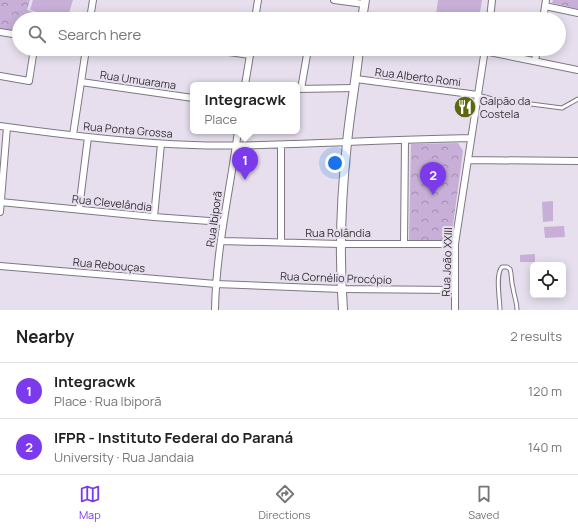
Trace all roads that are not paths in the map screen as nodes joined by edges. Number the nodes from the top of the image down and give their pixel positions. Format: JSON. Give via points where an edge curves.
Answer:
{"nodes":[{"id":1,"x":93,"y":0,"type":"edge"},
{"id":2,"x":257,"y":0,"type":"edge"},
{"id":3,"x":334,"y":0,"type":"edge"},
{"id":4,"x":492,"y":0,"type":"edge"},
{"id":5,"x":364,"y":2,"type":"edge"},
{"id":6,"x":545,"y":3,"type":"edge"},
{"id":7,"x":91,"y":12,"type":"edge"},
{"id":8,"x":256,"y":12,"type":"edge"},
{"id":9,"x":363,"y":12,"type":"edge"},
{"id":10,"x":491,"y":12,"type":"edge"},
{"id":11,"x":578,"y":13,"type":"edge"},
{"id":12,"x":0,"y":32,"type":"edge"},
{"id":13,"x":12,"y":34,"type":"edge"},
{"id":14,"x":33,"y":56,"type":"edge"},
{"id":15,"x":85,"y":56,"type":"edge"},
{"id":16,"x":249,"y":56,"type":"edge"},
{"id":17,"x":306,"y":56,"type":"edge"},
{"id":18,"x":359,"y":56,"type":"edge"},
{"id":19,"x":484,"y":56,"type":"edge"},
{"id":20,"x":513,"y":56,"type":"edge"},
{"id":21,"x":537,"y":56,"type":"edge"},
{"id":22,"x":536,"y":61,"type":"junction"},
{"id":23,"x":578,"y":70,"type":"edge"},
{"id":24,"x":0,"y":76,"type":"edge"},
{"id":25,"x":356,"y":80,"type":"junction"},
{"id":26,"x":81,"y":82,"type":"junction"},
{"id":27,"x":245,"y":82,"type":"edge"},
{"id":28,"x":300,"y":85,"type":"edge"},
{"id":29,"x":355,"y":88,"type":"junction"},
{"id":30,"x":300,"y":89,"type":"edge"},
{"id":31,"x":478,"y":95,"type":"junction"},
{"id":32,"x":190,"y":98,"type":"edge"},
{"id":33,"x":578,"y":99,"type":"edge"},
{"id":34,"x":0,"y":126,"type":"edge"},
{"id":35,"x":7,"y":127,"type":"junction"},
{"id":36,"x":238,"y":134,"type":"edge"},
{"id":37,"x":73,"y":135,"type":"junction"},
{"id":38,"x":88,"y":137,"type":"junction"},
{"id":39,"x":471,"y":138,"type":"junction"},
{"id":40,"x":405,"y":140,"type":"junction"},
{"id":41,"x":347,"y":142,"type":"junction"},
{"id":42,"x":161,"y":144,"type":"junction"},
{"id":43,"x":281,"y":145,"type":"junction"},
{"id":44,"x":236,"y":146,"type":"junction"},
{"id":45,"x":468,"y":160,"type":"junction"},
{"id":46,"x":578,"y":161,"type":"edge"},
{"id":47,"x":0,"y":202,"type":"edge"},
{"id":48,"x":79,"y":209,"type":"junction"},
{"id":49,"x":0,"y":212,"type":"edge"},
{"id":50,"x":154,"y":217,"type":"junction"},
{"id":51,"x":223,"y":222,"type":"junction"},
{"id":52,"x":221,"y":241,"type":"junction"},
{"id":53,"x":281,"y":242,"type":"junction"},
{"id":54,"x":404,"y":243,"type":"junction"},
{"id":55,"x":341,"y":244,"type":"junction"},
{"id":56,"x":455,"y":244,"type":"junction"},
{"id":57,"x":0,"y":266,"type":"edge"},
{"id":58,"x":216,"y":284,"type":"junction"},
{"id":59,"x":341,"y":289,"type":"junction"},
{"id":60,"x":455,"y":290,"type":"junction"},
{"id":61,"x":216,"y":310,"type":"edge"},
{"id":62,"x":343,"y":310,"type":"edge"},
{"id":63,"x":455,"y":310,"type":"edge"},
{"id":64,"x":500,"y":310,"type":"edge"},
{"id":65,"x":517,"y":310,"type":"edge"}],
"edges":[{"from":1,"to":7,"type":"street"},
{"from":2,"to":8,"type":"street"},
{"from":3,"to":5,"type":"street"},
{"from":4,"to":10,"type":"street"},
{"from":5,"to":9,"type":"street"},
{"from":6,"to":11,"type":"street"},
{"from":12,"to":13,"type":"street"},
{"from":14,"to":24,"type":"street","via":[[29,81]]},
{"from":15,"to":26,"type":"street"},
{"from":16,"to":27,"type":"street"},
{"from":17,"to":28,"type":"street"},
{"from":18,"to":25,"type":"street"},
{"from":19,"to":31,"type":"street","name":"Rua João XXIII"},
{"from":20,"to":22,"type":"street"},
{"from":21,"to":22,"type":"street"},
{"from":22,"to":23,"type":"street"},
{"from":25,"to":29,"type":"street"},
{"from":25,"to":31,"type":"street","name":"Rua Alberto Romi"},
{"from":26,"to":32,"type":"street","name":"Rua Umuarama"},
{"from":26,"to":37,"type":"street"},
{"from":29,"to":30,"type":"street"},
{"from":29,"to":41,"type":"street"},
{"from":31,"to":33,"type":"lane","via":[[492,100],[562,108]]},
{"from":31,"to":39,"type":"street","name":"Rua João XXIII"},
{"from":34,"to":35,"type":"street","name":"Rua Ponta Grossa"},
{"from":35,"to":37,"type":"street","name":"Rua Ponta Grossa"},
{"from":35,"to":47,"type":"street"},
{"from":36,"to":44,"type":"street","name":"Rua Ibiporã"},
{"from":37,"to":38,"type":"street","name":"Rua Ponta Grossa"},
{"from":38,"to":42,"type":"street","name":"Rua Ponta Grossa"},
{"from":38,"to":48,"type":"street"},
{"from":39,"to":40,"type":"street","name":"Rua Ponta Grossa"},
{"from":39,"to":45,"type":"street","name":"Rua João XXIII"},
{"from":40,"to":41,"type":"street","name":"Rua Ponta Grossa"},
{"from":40,"to":54,"type":"street"},
{"from":41,"to":43,"type":"street","name":"Rua Ponta Grossa"},
{"from":41,"to":55,"type":"street"},
{"from":42,"to":44,"type":"street","name":"Rua Ponta Grossa"},
{"from":42,"to":50,"type":"street"},
{"from":43,"to":44,"type":"street","name":"Rua Ponta Grossa"},
{"from":43,"to":53,"type":"street"},
{"from":44,"to":51,"type":"street","name":"Rua Ibiporã"},
{"from":45,"to":46,"type":"street"},
{"from":45,"to":56,"type":"street","name":"Rua João XXIII"},
{"from":47,"to":48,"type":"street","name":"Rua Clevelândia"},
{"from":47,"to":49,"type":"street"},
{"from":48,"to":50,"type":"street","name":"Rua Clevelândia"},
{"from":50,"to":51,"type":"street","name":"Rua Clevelândia"},
{"from":51,"to":52,"type":"street","name":"Rua Ibiporã"},
{"from":52,"to":53,"type":"street","name":"Rua Rolândia"},
{"from":52,"to":58,"type":"street","name":"Rua Ibiporã"},
{"from":53,"to":55,"type":"street","name":"Rua Rolândia"},
{"from":54,"to":55,"type":"street","name":"Rua Rolândia"},
{"from":54,"to":56,"type":"street","name":"Rua Rolândia"},
{"from":55,"to":59,"type":"street"},
{"from":56,"to":60,"type":"street","name":"Rua João XXIII"},
{"from":57,"to":58,"type":"street","name":"Rua Rebouças"},
{"from":58,"to":59,"type":"street","name":"Rua Cornélio Procópio"},
{"from":58,"to":61,"type":"street","name":"Rua Ibiporã"},
{"from":59,"to":60,"type":"street","name":"Rua Cornélio Procópio"},
{"from":59,"to":62,"type":"street"},
{"from":60,"to":63,"type":"street","name":"Rua João XXIII"},
{"from":64,"to":65,"type":"lane","via":[[500,270],[505,266],[510,269]]}]}
